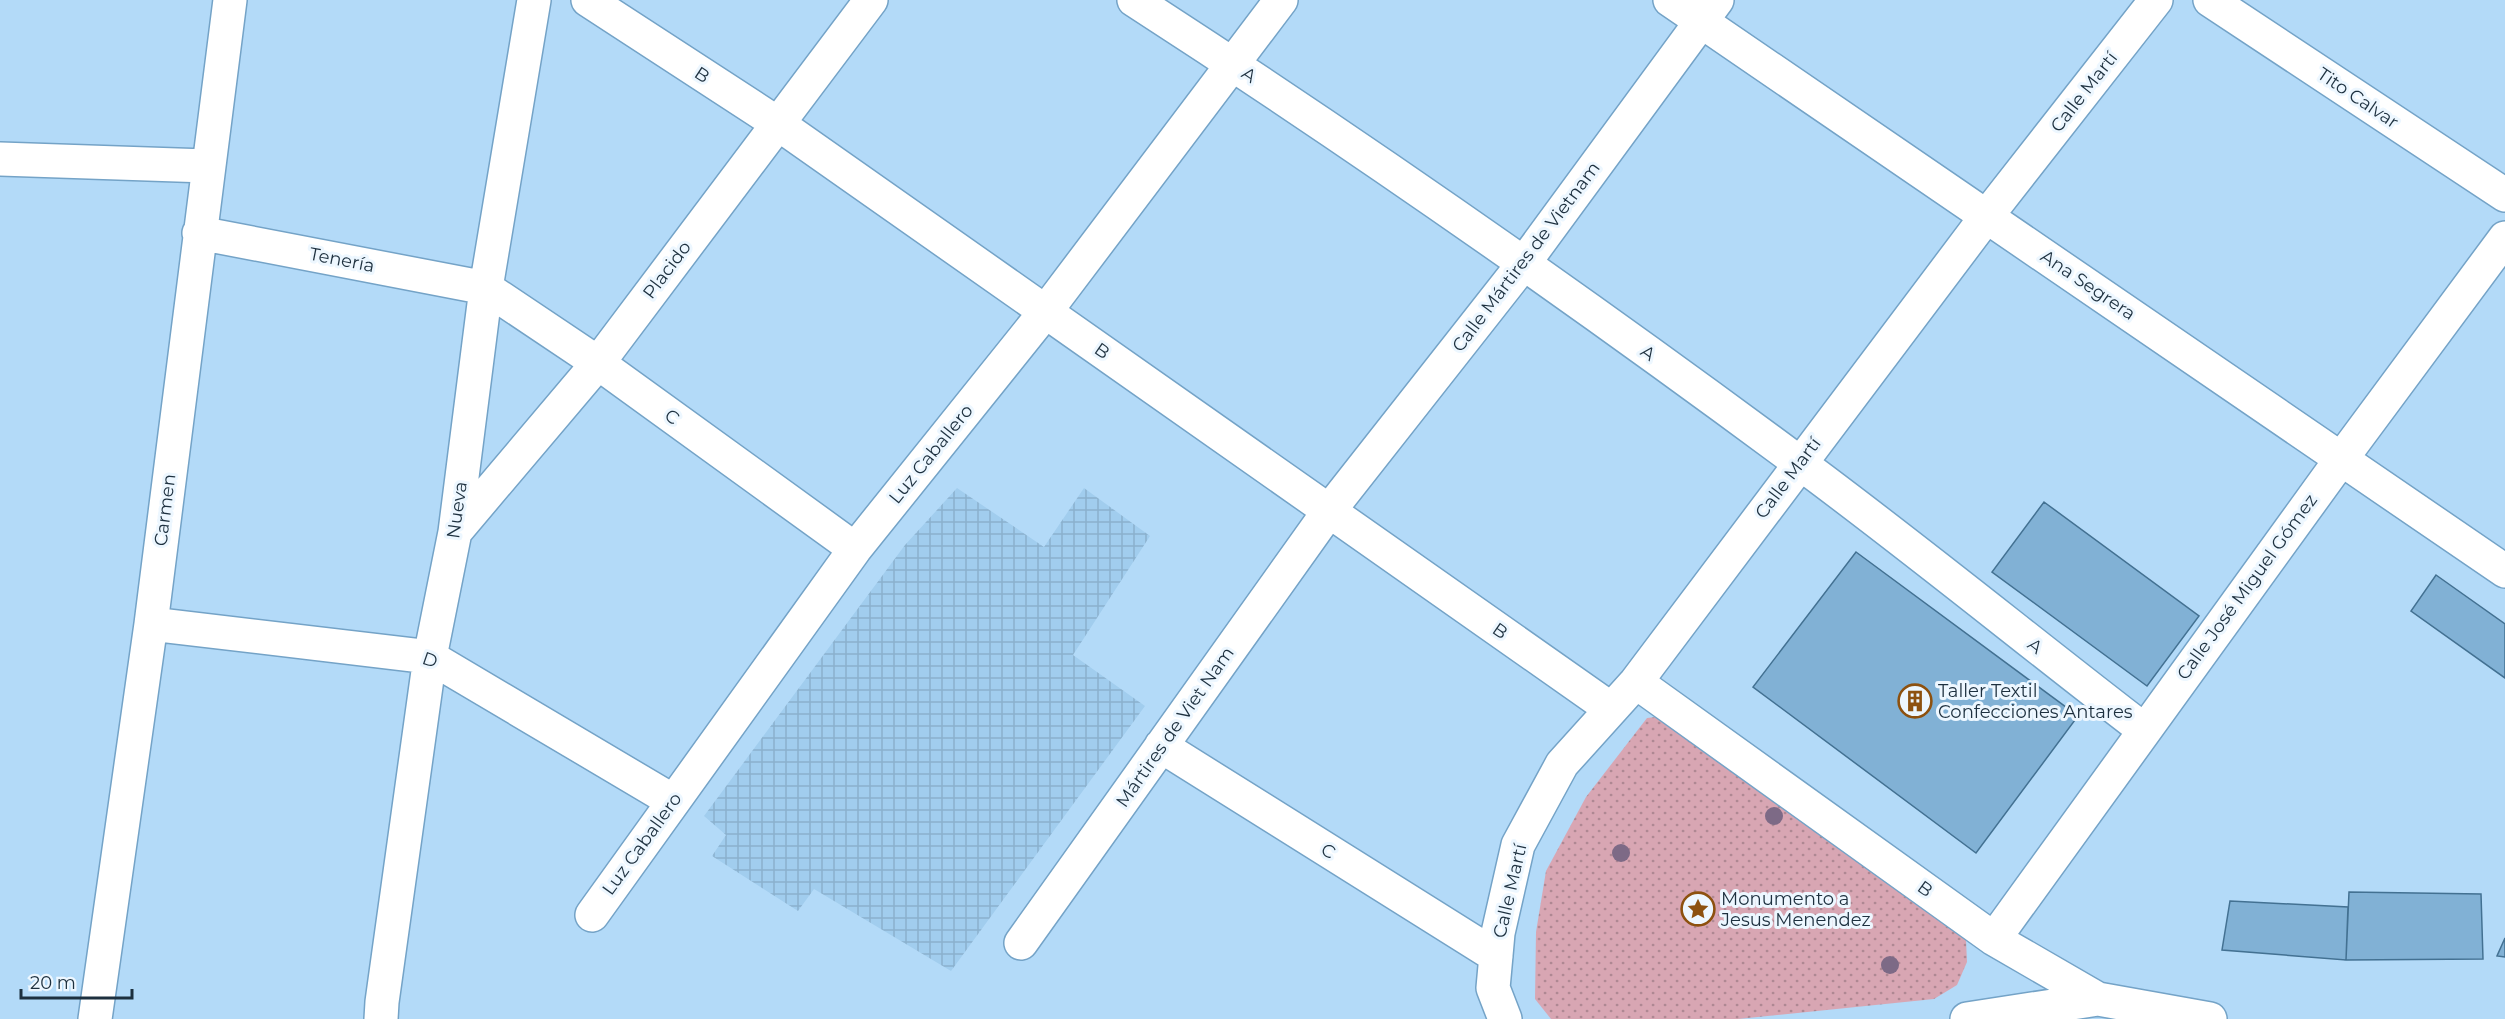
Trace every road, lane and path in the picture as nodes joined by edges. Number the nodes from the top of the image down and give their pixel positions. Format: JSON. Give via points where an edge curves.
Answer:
{"nodes":[{"id":1,"x":230,"y":0,"type":"edge"},
{"id":2,"x":534,"y":0,"type":"edge"},
{"id":3,"x":588,"y":0,"type":"edge"},
{"id":4,"x":871,"y":0,"type":"edge"},
{"id":5,"x":1134,"y":0,"type":"edge"},
{"id":6,"x":1281,"y":0,"type":"edge"},
{"id":7,"x":1671,"y":0,"type":"edge"},
{"id":8,"x":2156,"y":0,"type":"edge"},
{"id":9,"x":2210,"y":0,"type":"edge"},
{"id":10,"x":1709,"y":10,"type":"edge"},
{"id":11,"x":1233,"y":64,"type":"junction"},
{"id":12,"x":777,"y":123,"type":"junction"},
{"id":13,"x":0,"y":159,"type":"edge"},
{"id":14,"x":207,"y":166,"type":"junction"},
{"id":15,"x":2505,"y":195,"type":"edge"},
{"id":16,"x":1986,"y":216,"type":"junction"},
{"id":17,"x":199,"y":233,"type":"junction"},
{"id":18,"x":2505,"y":238,"type":"edge"},
{"id":19,"x":1524,"y":263,"type":"junction"},
{"id":20,"x":486,"y":288,"type":"junction"},
{"id":21,"x":1046,"y":311,"type":"junction"},
{"id":22,"x":598,"y":363,"type":"junction"},
{"id":23,"x":2342,"y":458,"type":"junction"},
{"id":24,"x":1799,"y":463,"type":"junction"},
{"id":25,"x":1329,"y":511,"type":"junction"},
{"id":26,"x":454,"y":532,"type":"junction"},
{"id":27,"x":855,"y":549,"type":"junction"},
{"id":28,"x":2505,"y":571,"type":"edge"},
{"id":29,"x":151,"y":624,"type":"junction"},
{"id":30,"x":430,"y":657,"type":"junction"},
{"id":31,"x":1636,"y":681,"type":"junction"},
{"id":32,"x":1611,"y":709,"type":"junction"},
{"id":33,"x":2144,"y":730,"type":"junction"},
{"id":34,"x":1161,"y":746,"type":"junction"},
{"id":35,"x":673,"y":801,"type":"junction"},
{"id":36,"x":592,"y":915,"type":"dead end"},
{"id":37,"x":1994,"y":939,"type":"junction"},
{"id":38,"x":1021,"y":942,"type":"dead end"},
{"id":39,"x":1496,"y":956,"type":"junction"},
{"id":40,"x":2098,"y":999,"type":"junction"},
{"id":41,"x":95,"y":1019,"type":"edge"},
{"id":42,"x":381,"y":1019,"type":"edge"},
{"id":43,"x":1505,"y":1019,"type":"edge"},
{"id":44,"x":1967,"y":1019,"type":"edge"},
{"id":45,"x":2210,"y":1019,"type":"edge"}],
"edges":[{"from":1,"to":14,"type":"street","name":"Carmen"},
{"from":2,"to":20,"type":"street","name":"Nueva"},
{"from":3,"to":12,"type":"street","name":"B"},
{"from":4,"to":12,"type":"street","name":"Placido"},
{"from":5,"to":11,"type":"street","name":"A"},
{"from":6,"to":11,"type":"street","name":"Luz Caballero"},
{"from":7,"to":10,"type":"street","name":"Ana Segrera"},
{"from":8,"to":16,"type":"street","name":"Calle Martí"},
{"from":9,"to":15,"type":"street","name":"Tito Calvar"},
{"from":10,"to":16,"type":"street","name":"Ana Segrera"},
{"from":10,"to":19,"type":"street","name":"Calle Mártires de Vietnam"},
{"from":11,"to":19,"type":"street","name":"A"},
{"from":11,"to":21,"type":"street","name":"Luz Caballero"},
{"from":12,"to":21,"type":"street","name":"B"},
{"from":12,"to":22,"type":"street","name":"Placido"},
{"from":13,"to":14,"type":"street"},
{"from":14,"to":17,"type":"street","name":"Carmen"},
{"from":16,"to":23,"type":"street","name":"Ana Segrera"},
{"from":16,"to":24,"type":"street","name":"Calle Martí"},
{"from":17,"to":20,"type":"street","name":"Tenería"},
{"from":17,"to":29,"type":"street","name":"Carmen"},
{"from":18,"to":23,"type":"street","name":"Calle José Miguel Gómez"},
{"from":19,"to":24,"type":"street","name":"A"},
{"from":19,"to":25,"type":"street","name":"Calle Mártires de Vietnam"},
{"from":20,"to":22,"type":"street","name":"C"},
{"from":20,"to":26,"type":"street","name":"Nueva"},
{"from":21,"to":25,"type":"street","name":"B"},
{"from":21,"to":27,"type":"street","name":"Luz Caballero"},
{"from":22,"to":26,"type":"street","name":"Placido"},
{"from":22,"to":27,"type":"street","name":"C"},
{"from":23,"to":28,"type":"street","name":"Ana Segrera"},
{"from":23,"to":33,"type":"street","name":"Calle José Miguel Gómez"},
{"from":24,"to":31,"type":"street","name":"Calle Martí"},
{"from":24,"to":33,"type":"street","name":"A"},
{"from":25,"to":32,"type":"street","name":"B"},
{"from":25,"to":34,"type":"street","name":"Mártires de Viet Nam"},
{"from":26,"to":30,"type":"street","name":"Nueva"},
{"from":27,"to":35,"type":"street","name":"Luz Caballero"},
{"from":29,"to":30,"type":"street","name":"D"},
{"from":29,"to":41,"type":"street","name":"Carmen"},
{"from":30,"to":35,"type":"street","name":"D"},
{"from":30,"to":42,"type":"street","name":"Nueva"},
{"from":31,"to":32,"type":"street","name":"Calle Martí"},
{"from":31,"to":37,"type":"street","name":"B"},
{"from":32,"to":39,"type":"street","name":"Calle Martí","via":[[1562,764],[1518,845]]},
{"from":33,"to":37,"type":"street","name":"Calle José Miguel Gómez"},
{"from":34,"to":38,"type":"street","name":"Mártires de Viet Nam"},
{"from":34,"to":39,"type":"street","name":"C"},
{"from":35,"to":36,"type":"street","name":"Luz Caballero"},
{"from":37,"to":40,"type":"street","name":"B"},
{"from":39,"to":43,"type":"street","name":"Calle Martí","via":[[1493,988]]},
{"from":40,"to":44,"type":"street"},
{"from":40,"to":45,"type":"street","name":"B"}]}
